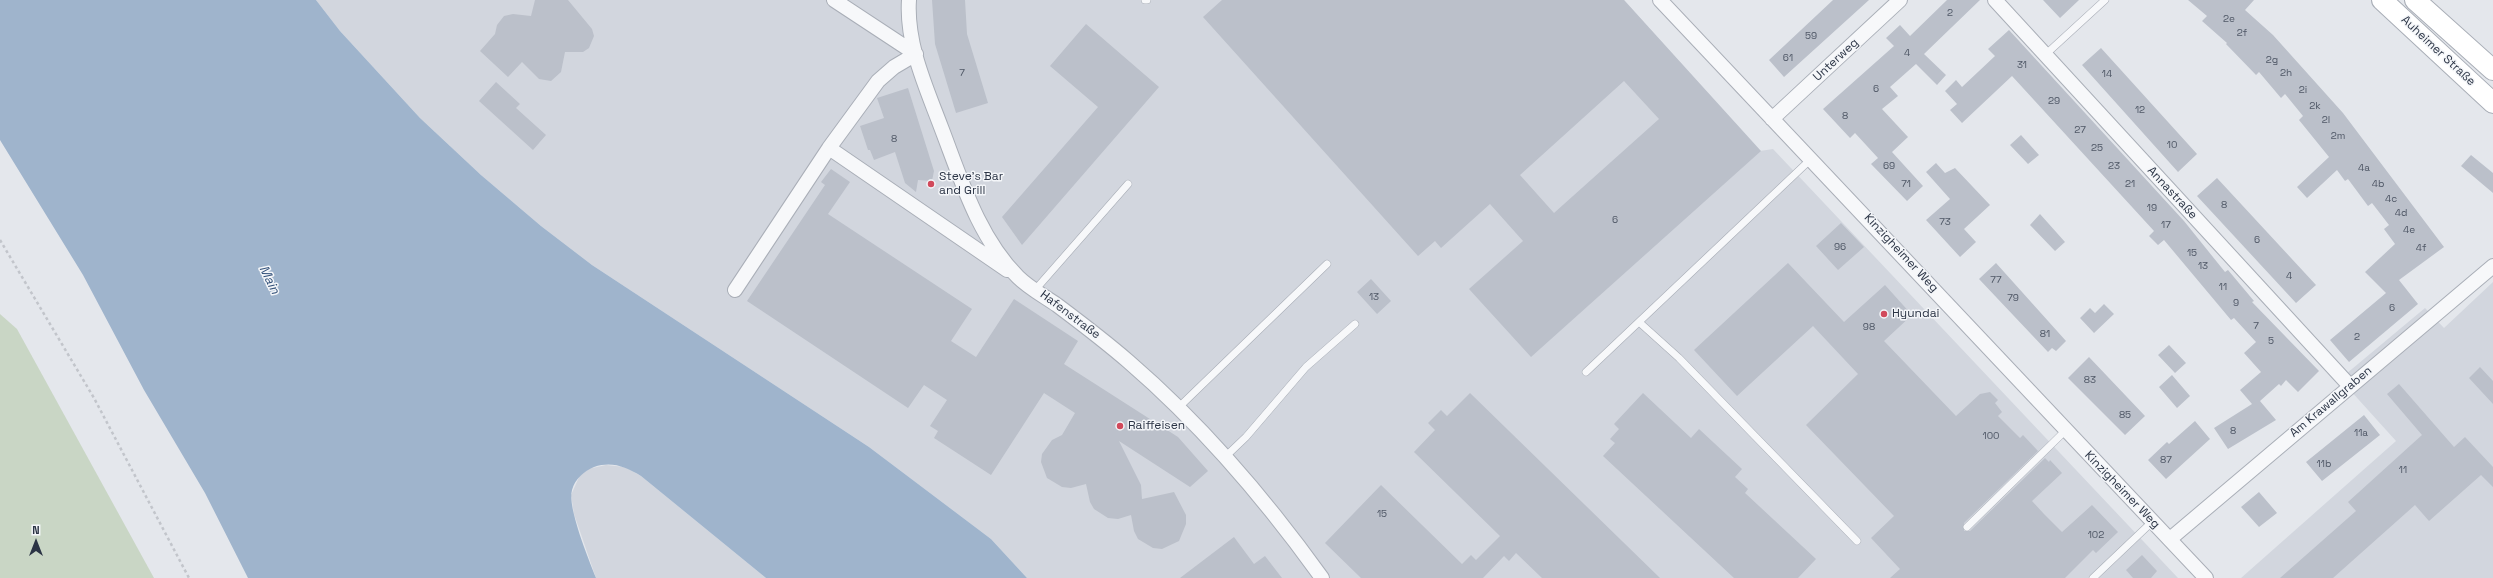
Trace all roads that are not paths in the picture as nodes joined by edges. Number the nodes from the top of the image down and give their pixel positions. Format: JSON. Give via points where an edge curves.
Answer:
{"nodes":[{"id":1,"x":834,"y":0,"type":"edge"},
{"id":2,"x":909,"y":0,"type":"edge"},
{"id":3,"x":1660,"y":0,"type":"edge"},
{"id":4,"x":1900,"y":0,"type":"edge"},
{"id":5,"x":1995,"y":0,"type":"edge"},
{"id":6,"x":2105,"y":0,"type":"edge"},
{"id":7,"x":2382,"y":0,"type":"edge"},
{"id":8,"x":2415,"y":0,"type":"edge"},
{"id":9,"x":916,"y":54,"type":"junction"},
{"id":10,"x":2045,"y":55,"type":"junction"},
{"id":11,"x":2493,"y":70,"type":"edge"},
{"id":12,"x":2493,"y":103,"type":"edge"},
{"id":13,"x":1772,"y":119,"type":"junction"},
{"id":14,"x":829,"y":148,"type":"junction"},
{"id":15,"x":1811,"y":159,"type":"junction"},
{"id":16,"x":1128,"y":184,"type":"dead end"},
{"id":17,"x":1327,"y":264,"type":"dead end"},
{"id":18,"x":2493,"y":266,"type":"edge"},
{"id":19,"x":1018,"y":277,"type":"junction"},
{"id":20,"x":735,"y":290,"type":"dead end"},
{"id":21,"x":1035,"y":290,"type":"junction"},
{"id":22,"x":1639,"y":322,"type":"junction"},
{"id":23,"x":1355,"y":324,"type":"dead end"},
{"id":24,"x":1586,"y":372,"type":"dead end"},
{"id":25,"x":2349,"y":385,"type":"junction"},
{"id":26,"x":1178,"y":408,"type":"junction"},
{"id":27,"x":2066,"y":430,"type":"junction"},
{"id":28,"x":1225,"y":457,"type":"junction"},
{"id":29,"x":2153,"y":521,"type":"junction"},
{"id":30,"x":1966,"y":527,"type":"dead end"},
{"id":31,"x":2170,"y":539,"type":"junction"},
{"id":32,"x":1856,"y":541,"type":"dead end"},
{"id":33,"x":1322,"y":578,"type":"edge"},
{"id":34,"x":2093,"y":578,"type":"edge"},
{"id":35,"x":2206,"y":578,"type":"edge"}],
"edges":[{"from":1,"to":9,"type":"street"},
{"from":2,"to":9,"type":"street","name":"Hafenstraße","via":[[910,28]]},
{"from":3,"to":13,"type":"street","name":"Kinzigheimer Weg"},
{"from":4,"to":13,"type":"street","name":"Unterweg"},
{"from":5,"to":10,"type":"street","name":"Annastraße"},
{"from":6,"to":10,"type":"lane"},
{"from":7,"to":12,"type":"main road","name":"Auheimer Straße"},
{"from":8,"to":11,"type":"main road","name":"Auheimer Straße"},
{"from":9,"to":14,"type":"street","via":[[894,67],[878,81]]},
{"from":9,"to":19,"type":"street","name":"Hafenstraße","via":[[924,82],[972,207],[996,248]]},
{"from":10,"to":25,"type":"street","name":"Annastraße"},
{"from":13,"to":15,"type":"street","name":"Kinzigheimer Weg"},
{"from":14,"to":19,"type":"street"},
{"from":14,"to":20,"type":"street"},
{"from":15,"to":22,"type":"lane"},
{"from":15,"to":27,"type":"street","name":"Kinzigheimer Weg"},
{"from":16,"to":21,"type":"lane"},
{"from":17,"to":26,"type":"lane"},
{"from":18,"to":25,"type":"street","name":"Am Krawallgraben"},
{"from":19,"to":21,"type":"street","name":"Hafenstraße"},
{"from":21,"to":26,"type":"street","name":"Hafenstraße","via":[[1129,362]]},
{"from":22,"to":24,"type":"lane"},
{"from":22,"to":32,"type":"lane","via":[[1679,358]]},
{"from":23,"to":28,"type":"lane","via":[[1306,367],[1246,437]]},
{"from":25,"to":31,"type":"street","name":"Am Krawallgraben"},
{"from":26,"to":28,"type":"street","name":"Hafenstraße"},
{"from":27,"to":29,"type":"street","name":"Kinzigheimer Weg"},
{"from":27,"to":30,"type":"lane"},
{"from":28,"to":33,"type":"street","name":"Hafenstraße","via":[[1279,519]]},
{"from":29,"to":31,"type":"street","name":"Kinzigheimer Weg"},
{"from":29,"to":34,"type":"lane"},
{"from":31,"to":35,"type":"street","name":"Kinzigheimer Weg"}]}
